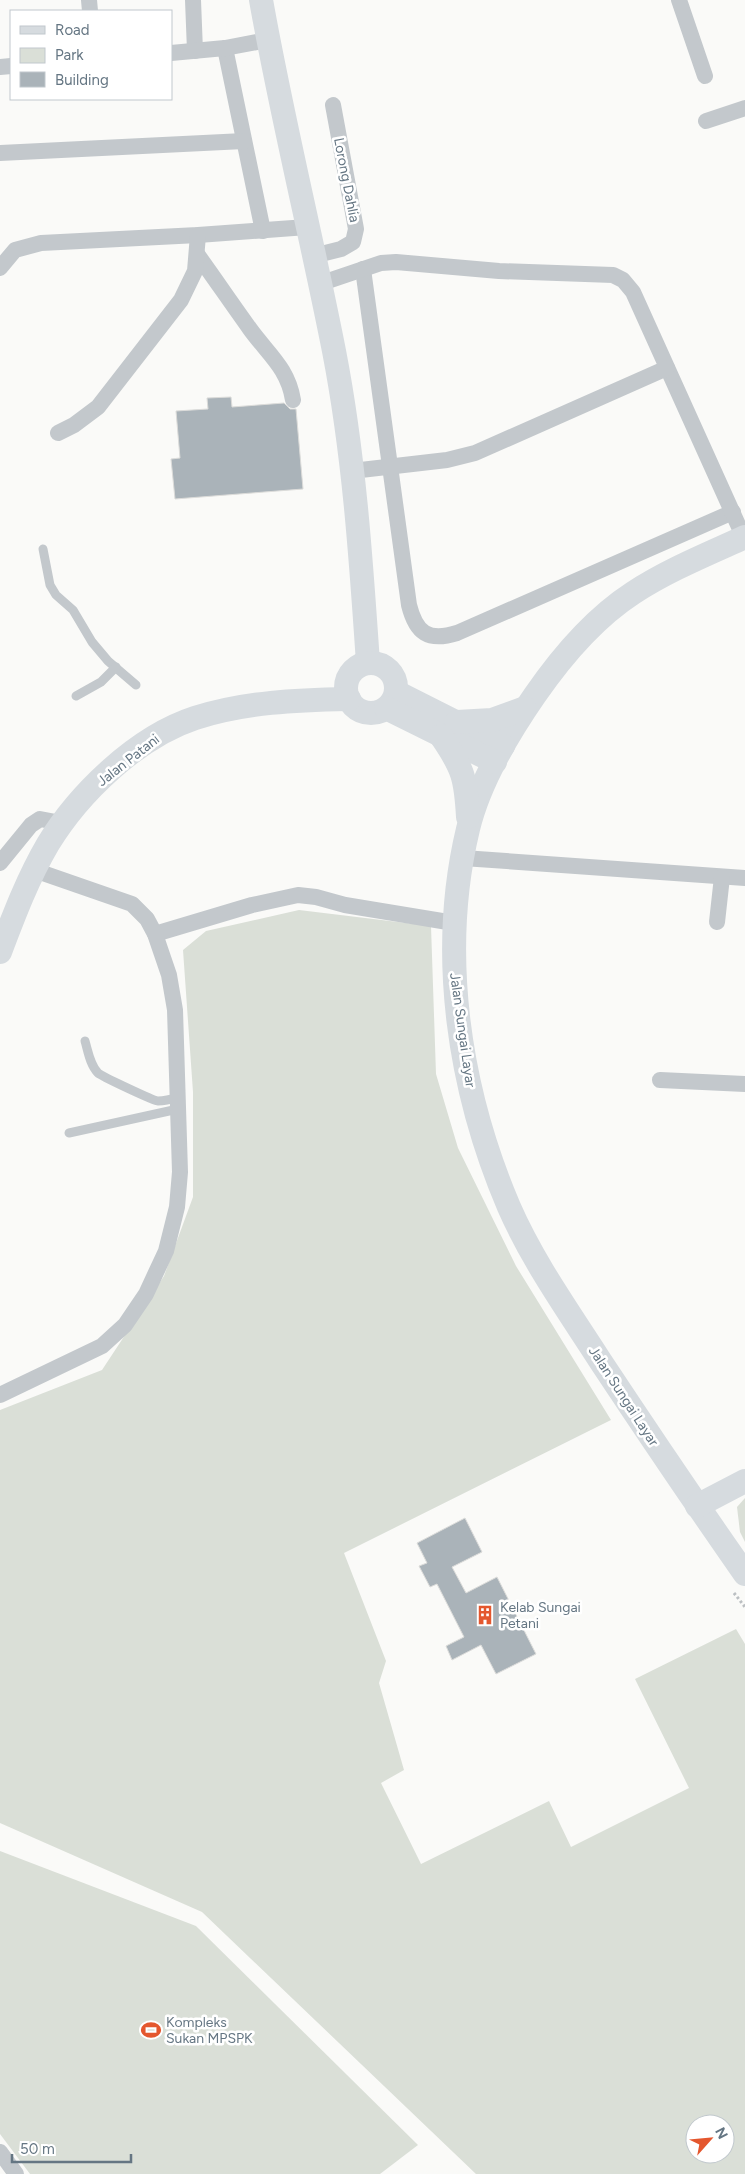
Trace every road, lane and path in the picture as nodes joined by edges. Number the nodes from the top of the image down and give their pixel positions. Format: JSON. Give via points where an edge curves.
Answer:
{"nodes":[{"id":1,"x":192,"y":0,"type":"edge"},
{"id":2,"x":261,"y":0,"type":"edge"},
{"id":3,"x":679,"y":0,"type":"edge"},
{"id":4,"x":268,"y":40,"type":"junction"},
{"id":5,"x":225,"y":48,"type":"junction"},
{"id":6,"x":195,"y":52,"type":"junction"},
{"id":7,"x":172,"y":53,"type":"edge"},
{"id":8,"x":705,"y":76,"type":"dead end"},
{"id":9,"x":333,"y":105,"type":"dead end"},
{"id":10,"x":745,"y":108,"type":"edge"},
{"id":11,"x":706,"y":121,"type":"dead end"},
{"id":12,"x":244,"y":141,"type":"junction"},
{"id":13,"x":0,"y":153,"type":"edge"},
{"id":14,"x":306,"y":227,"type":"junction"},
{"id":15,"x":263,"y":231,"type":"junction"},
{"id":16,"x":198,"y":235,"type":"junction"},
{"id":17,"x":7,"y":250,"type":"edge"},
{"id":18,"x":196,"y":254,"type":"junction"},
{"id":19,"x":313,"y":256,"type":"junction"},
{"id":20,"x":0,"y":268,"type":"edge"},
{"id":21,"x":364,"y":269,"type":"junction"},
{"id":22,"x":319,"y":284,"type":"junction"},
{"id":23,"x":667,"y":368,"type":"junction"},
{"id":24,"x":293,"y":400,"type":"dead end"},
{"id":25,"x":58,"y":433,"type":"dead end"},
{"id":26,"x":390,"y":466,"type":"junction"},
{"id":27,"x":352,"y":471,"type":"junction"},
{"id":28,"x":732,"y":512,"type":"junction"},
{"id":29,"x":744,"y":537,"type":"edge"},
{"id":30,"x":42,"y":549,"type":"dead end"},
{"id":31,"x":368,"y":663,"type":"junction"},
{"id":32,"x":116,"y":667,"type":"junction"},
{"id":33,"x":136,"y":685,"type":"dead end"},
{"id":34,"x":76,"y":696,"type":"dead end"},
{"id":35,"x":349,"y":699,"type":"junction"},
{"id":36,"x":391,"y":700,"type":"junction"},
{"id":37,"x":526,"y":708,"type":"junction"},
{"id":38,"x":448,"y":729,"type":"junction"},
{"id":39,"x":499,"y":754,"type":"junction"},
{"id":40,"x":62,"y":823,"type":"junction"},
{"id":41,"x":468,"y":826,"type":"junction"},
{"id":42,"x":463,"y":858,"type":"junction"},
{"id":43,"x":0,"y":863,"type":"edge"},
{"id":44,"x":34,"y":870,"type":"junction"},
{"id":45,"x":722,"y":877,"type":"junction"},
{"id":46,"x":745,"y":878,"type":"edge"},
{"id":47,"x":717,"y":922,"type":"dead end"},
{"id":48,"x":454,"y":923,"type":"junction"},
{"id":49,"x":154,"y":934,"type":"junction"},
{"id":50,"x":0,"y":952,"type":"edge"},
{"id":51,"x":85,"y":1041,"type":"dead end"},
{"id":52,"x":660,"y":1080,"type":"dead end"},
{"id":53,"x":745,"y":1084,"type":"edge"},
{"id":54,"x":178,"y":1103,"type":"junction"},
{"id":55,"x":69,"y":1133,"type":"dead end"},
{"id":56,"x":0,"y":1395,"type":"edge"},
{"id":57,"x":745,"y":1481,"type":"edge"},
{"id":58,"x":697,"y":1506,"type":"junction"},
{"id":59,"x":740,"y":1583,"type":"edge"},
{"id":60,"x":745,"y":1607,"type":"edge"},
{"id":61,"x":0,"y":2152,"type":"edge"},
{"id":62,"x":16,"y":2174,"type":"edge"}],
"edges":[{"from":1,"to":6,"type":"street"},
{"from":2,"to":4,"type":"main road"},
{"from":3,"to":8,"type":"street"},
{"from":4,"to":5,"type":"street"},
{"from":4,"to":14,"type":"main road"},
{"from":5,"to":6,"type":"street"},
{"from":5,"to":12,"type":"street"},
{"from":6,"to":7,"type":"street"},
{"from":9,"to":19,"type":"street","name":"Lorong Dahlia","via":[[356,229],[353,242],[341,250]]},
{"from":10,"to":11,"type":"street"},
{"from":12,"to":13,"type":"street"},
{"from":12,"to":15,"type":"street"},
{"from":14,"to":15,"type":"street"},
{"from":14,"to":19,"type":"main road"},
{"from":15,"to":16,"type":"street"},
{"from":16,"to":17,"type":"street","via":[[41,243]]},
{"from":16,"to":18,"type":"street"},
{"from":17,"to":20,"type":"street"},
{"from":18,"to":24,"type":"street","via":[[284,372]]},
{"from":18,"to":25,"type":"street","via":[[193,278],[181,300],[98,407]]},
{"from":19,"to":22,"type":"main road"},
{"from":21,"to":22,"type":"street"},
{"from":21,"to":23,"type":"street","via":[[396,262],[613,276],[630,285]]},
{"from":21,"to":26,"type":"street"},
{"from":22,"to":27,"type":"main road","via":[[334,352]]},
{"from":23,"to":26,"type":"street","via":[[475,453],[447,460]]},
{"from":23,"to":28,"type":"street"},
{"from":26,"to":27,"type":"street"},
{"from":26,"to":28,"type":"street","via":[[413,620],[421,630],[438,636],[457,633]]},
{"from":27,"to":31,"type":"main road"},
{"from":28,"to":29,"type":"street"},
{"from":29,"to":37,"type":"main road","name":"Jalan Sungai Layar","via":[[633,593],[572,646]]},
{"from":30,"to":32,"type":"lane","via":[[50,585],[56,595],[70,606],[92,642]]},
{"from":31,"to":35,"type":"main road","via":[[358,666],[350,674],[346,689]]},
{"from":31,"to":36,"type":"main road","via":[[377,663],[389,670],[394,678]]},
{"from":32,"to":33,"type":"lane"},
{"from":32,"to":34,"type":"lane","via":[[101,682]]},
{"from":35,"to":36,"type":"main road","via":[[363,711],[374,712]]},
{"from":35,"to":40,"type":"main road","name":"Jalan Patani","via":[[256,704],[177,726],[109,771]]},
{"from":36,"to":38,"type":"main road"},
{"from":37,"to":38,"type":"main road","via":[[492,720]]},
{"from":37,"to":39,"type":"main road","name":"Jalan Sungai Layar"},
{"from":38,"to":39,"type":"main road"},
{"from":38,"to":41,"type":"main road","via":[[467,790]]},
{"from":39,"to":41,"type":"main road","name":"Jalan Sungai Layar"},
{"from":40,"to":43,"type":"street","via":[[40,819]]},
{"from":40,"to":44,"type":"main road","name":"Jalan Patani"},
{"from":41,"to":42,"type":"main road","name":"Jalan Sungai Layar"},
{"from":42,"to":45,"type":"street"},
{"from":42,"to":48,"type":"main road","name":"Jalan Sungai Layar"},
{"from":44,"to":49,"type":"street","via":[[132,904],[144,915]]},
{"from":44,"to":50,"type":"main road","name":"Jalan Patani"},
{"from":45,"to":46,"type":"street"},
{"from":45,"to":47,"type":"street"},
{"from":48,"to":49,"type":"street","via":[[298,895]]},
{"from":48,"to":58,"type":"main road","name":"Jalan Sungai Layar","via":[[455,988],[466,1067],[489,1151],[510,1208],[539,1264]]},
{"from":49,"to":54,"type":"street","via":[[173,993]]},
{"from":51,"to":54,"type":"lane","via":[[99,1075],[148,1099]]},
{"from":52,"to":53,"type":"street"},
{"from":54,"to":55,"type":"lane"},
{"from":54,"to":56,"type":"street","via":[[180,1172],[174,1223],[157,1274],[133,1316],[102,1346]]},
{"from":57,"to":58,"type":"main road"},
{"from":58,"to":59,"type":"main road","name":"Jalan Sungai Layar"},
{"from":59,"to":60,"type":"path"},
{"from":61,"to":62,"type":"street"}]}
